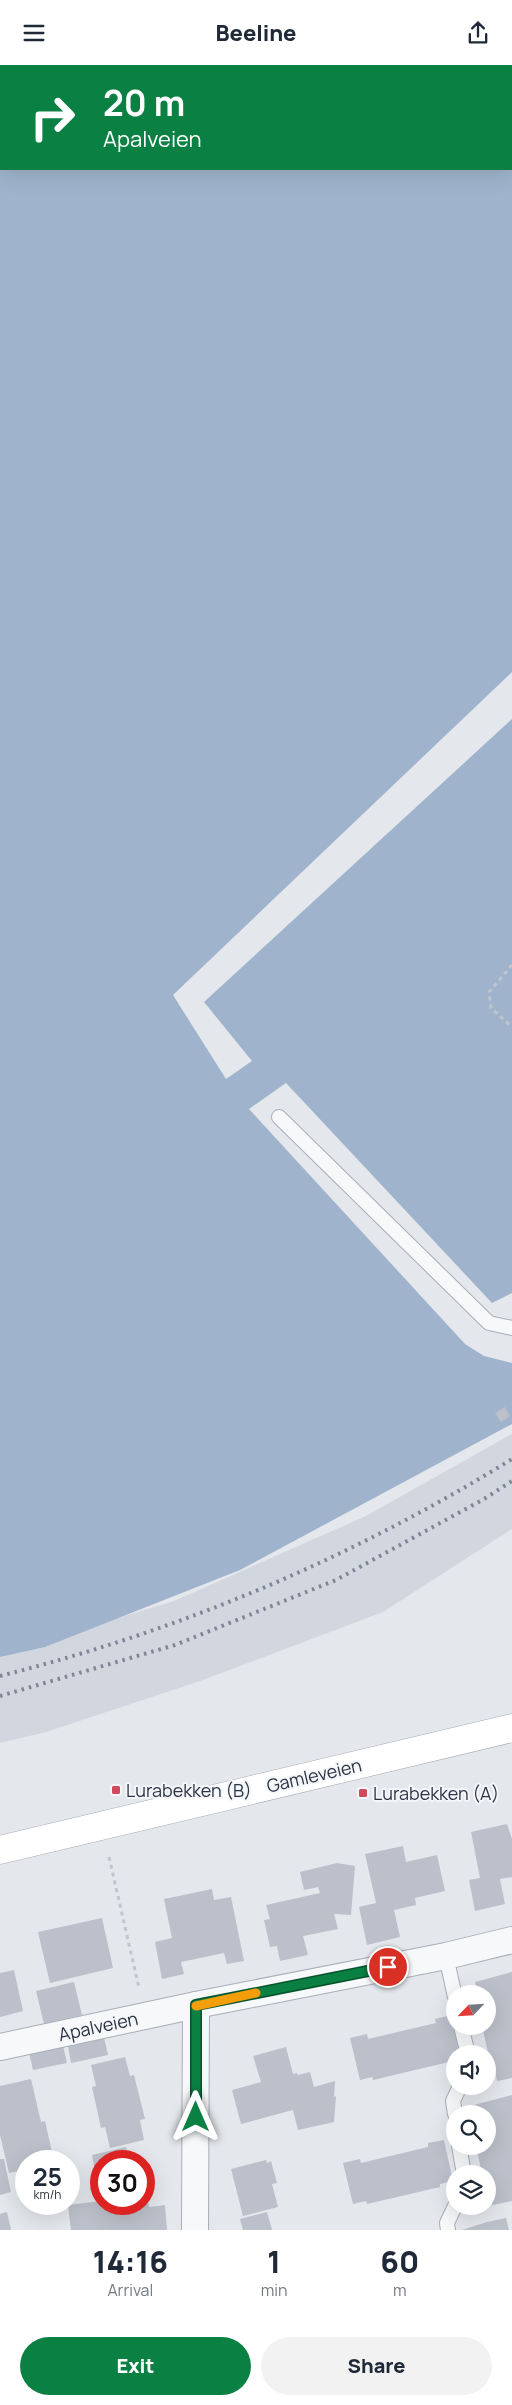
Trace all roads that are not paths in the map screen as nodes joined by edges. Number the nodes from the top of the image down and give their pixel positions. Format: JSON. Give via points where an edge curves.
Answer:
{"nodes":[{"id":1,"x":280,"y":1117,"type":"dead end"},
{"id":2,"x":512,"y":1328,"type":"edge"},
{"id":3,"x":512,"y":1728,"type":"edge"},
{"id":4,"x":0,"y":1850,"type":"edge"},
{"id":5,"x":512,"y":1940,"type":"edge"},
{"id":6,"x":446,"y":1956,"type":"junction"},
{"id":7,"x":452,"y":1985,"type":"edge"},
{"id":8,"x":196,"y":2005,"type":"junction"},
{"id":9,"x":0,"y":2047,"type":"edge"},
{"id":10,"x":451,"y":2215,"type":"edge"},
{"id":11,"x":195,"y":2230,"type":"edge"},
{"id":12,"x":448,"y":2230,"type":"edge"}],
"edges":[{"from":1,"to":2,"type":"lane","via":[[488,1323]]},
{"from":3,"to":4,"type":"main road","name":"Gamleveien"},
{"from":5,"to":6,"type":"street","name":"Apalveien"},
{"from":6,"to":7,"type":"lane"},
{"from":6,"to":8,"type":"street","name":"Apalveien"},
{"from":8,"to":9,"type":"street","name":"Apalveien"},
{"from":8,"to":11,"type":"street"},
{"from":10,"to":12,"type":"lane"}]}
